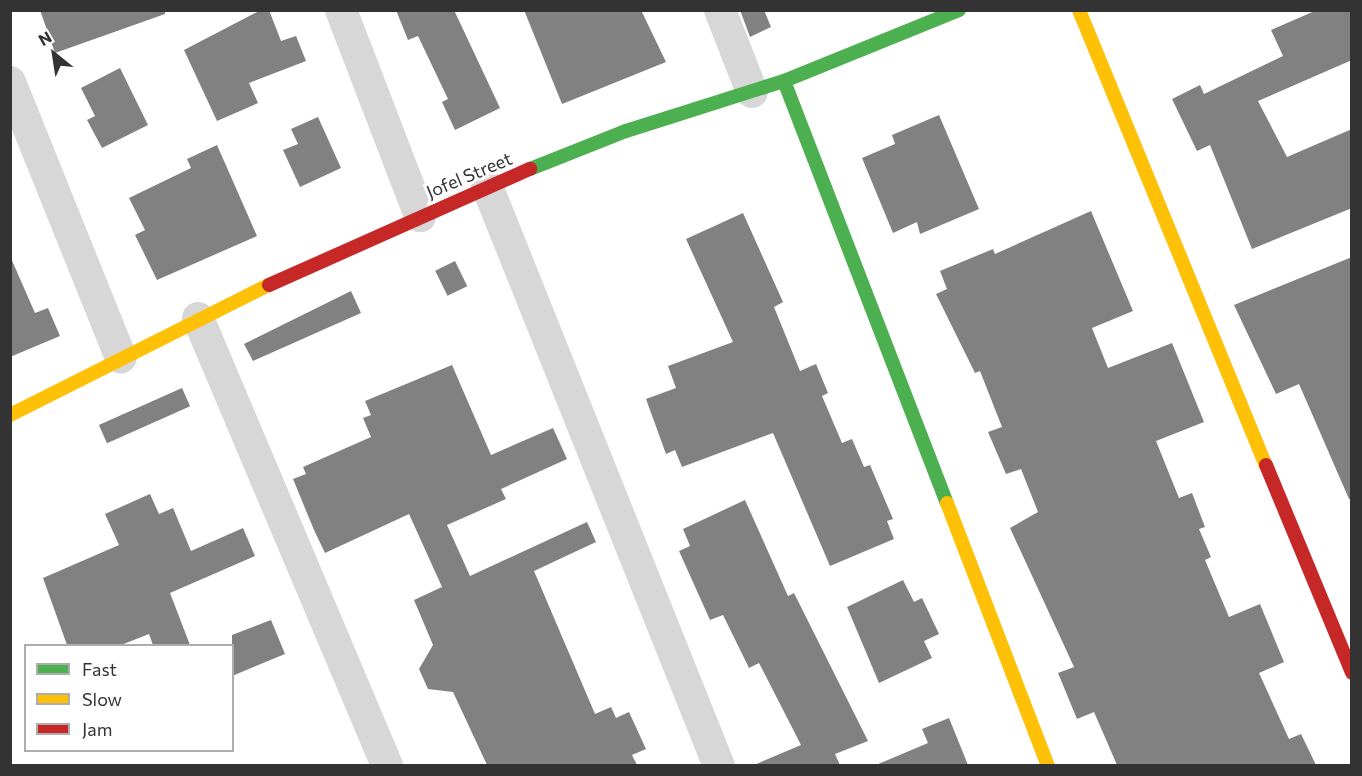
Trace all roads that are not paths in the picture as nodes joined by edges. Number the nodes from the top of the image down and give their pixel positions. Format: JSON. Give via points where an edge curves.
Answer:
{"nodes":[{"id":1,"x":341,"y":10,"type":"edge"},
{"id":2,"x":720,"y":10,"type":"edge"},
{"id":3,"x":959,"y":10,"type":"edge"},
{"id":4,"x":1079,"y":10,"type":"edge"},
{"id":5,"x":784,"y":81,"type":"junction"},
{"id":6,"x":10,"y":82,"type":"edge"},
{"id":7,"x":752,"y":92,"type":"junction"},
{"id":8,"x":487,"y":186,"type":"junction"},
{"id":9,"x":420,"y":216,"type":"junction"},
{"id":10,"x":198,"y":318,"type":"junction"},
{"id":11,"x":121,"y":358,"type":"junction"},
{"id":12,"x":10,"y":415,"type":"edge"},
{"id":13,"x":1352,"y":673,"type":"edge"},
{"id":14,"x":387,"y":765,"type":"edge"},
{"id":15,"x":719,"y":765,"type":"edge"},
{"id":16,"x":1048,"y":765,"type":"edge"}],
"edges":[{"from":1,"to":9,"type":"street"},
{"from":2,"to":7,"type":"street"},
{"from":3,"to":5,"type":"street","name":"Jofel Street"},
{"from":4,"to":13,"type":"street"},
{"from":5,"to":7,"type":"street","name":"Jofel Street"},
{"from":5,"to":16,"type":"street"},
{"from":6,"to":11,"type":"street"},
{"from":7,"to":8,"type":"street","name":"Jofel Street","via":[[626,131]]},
{"from":8,"to":9,"type":"street","name":"Jofel Street"},
{"from":8,"to":15,"type":"street"},
{"from":9,"to":10,"type":"street","name":"Jofel Street"},
{"from":10,"to":11,"type":"street","name":"Jofel Street"},
{"from":10,"to":14,"type":"street"},
{"from":11,"to":12,"type":"street","name":"Jofel Street"}]}
